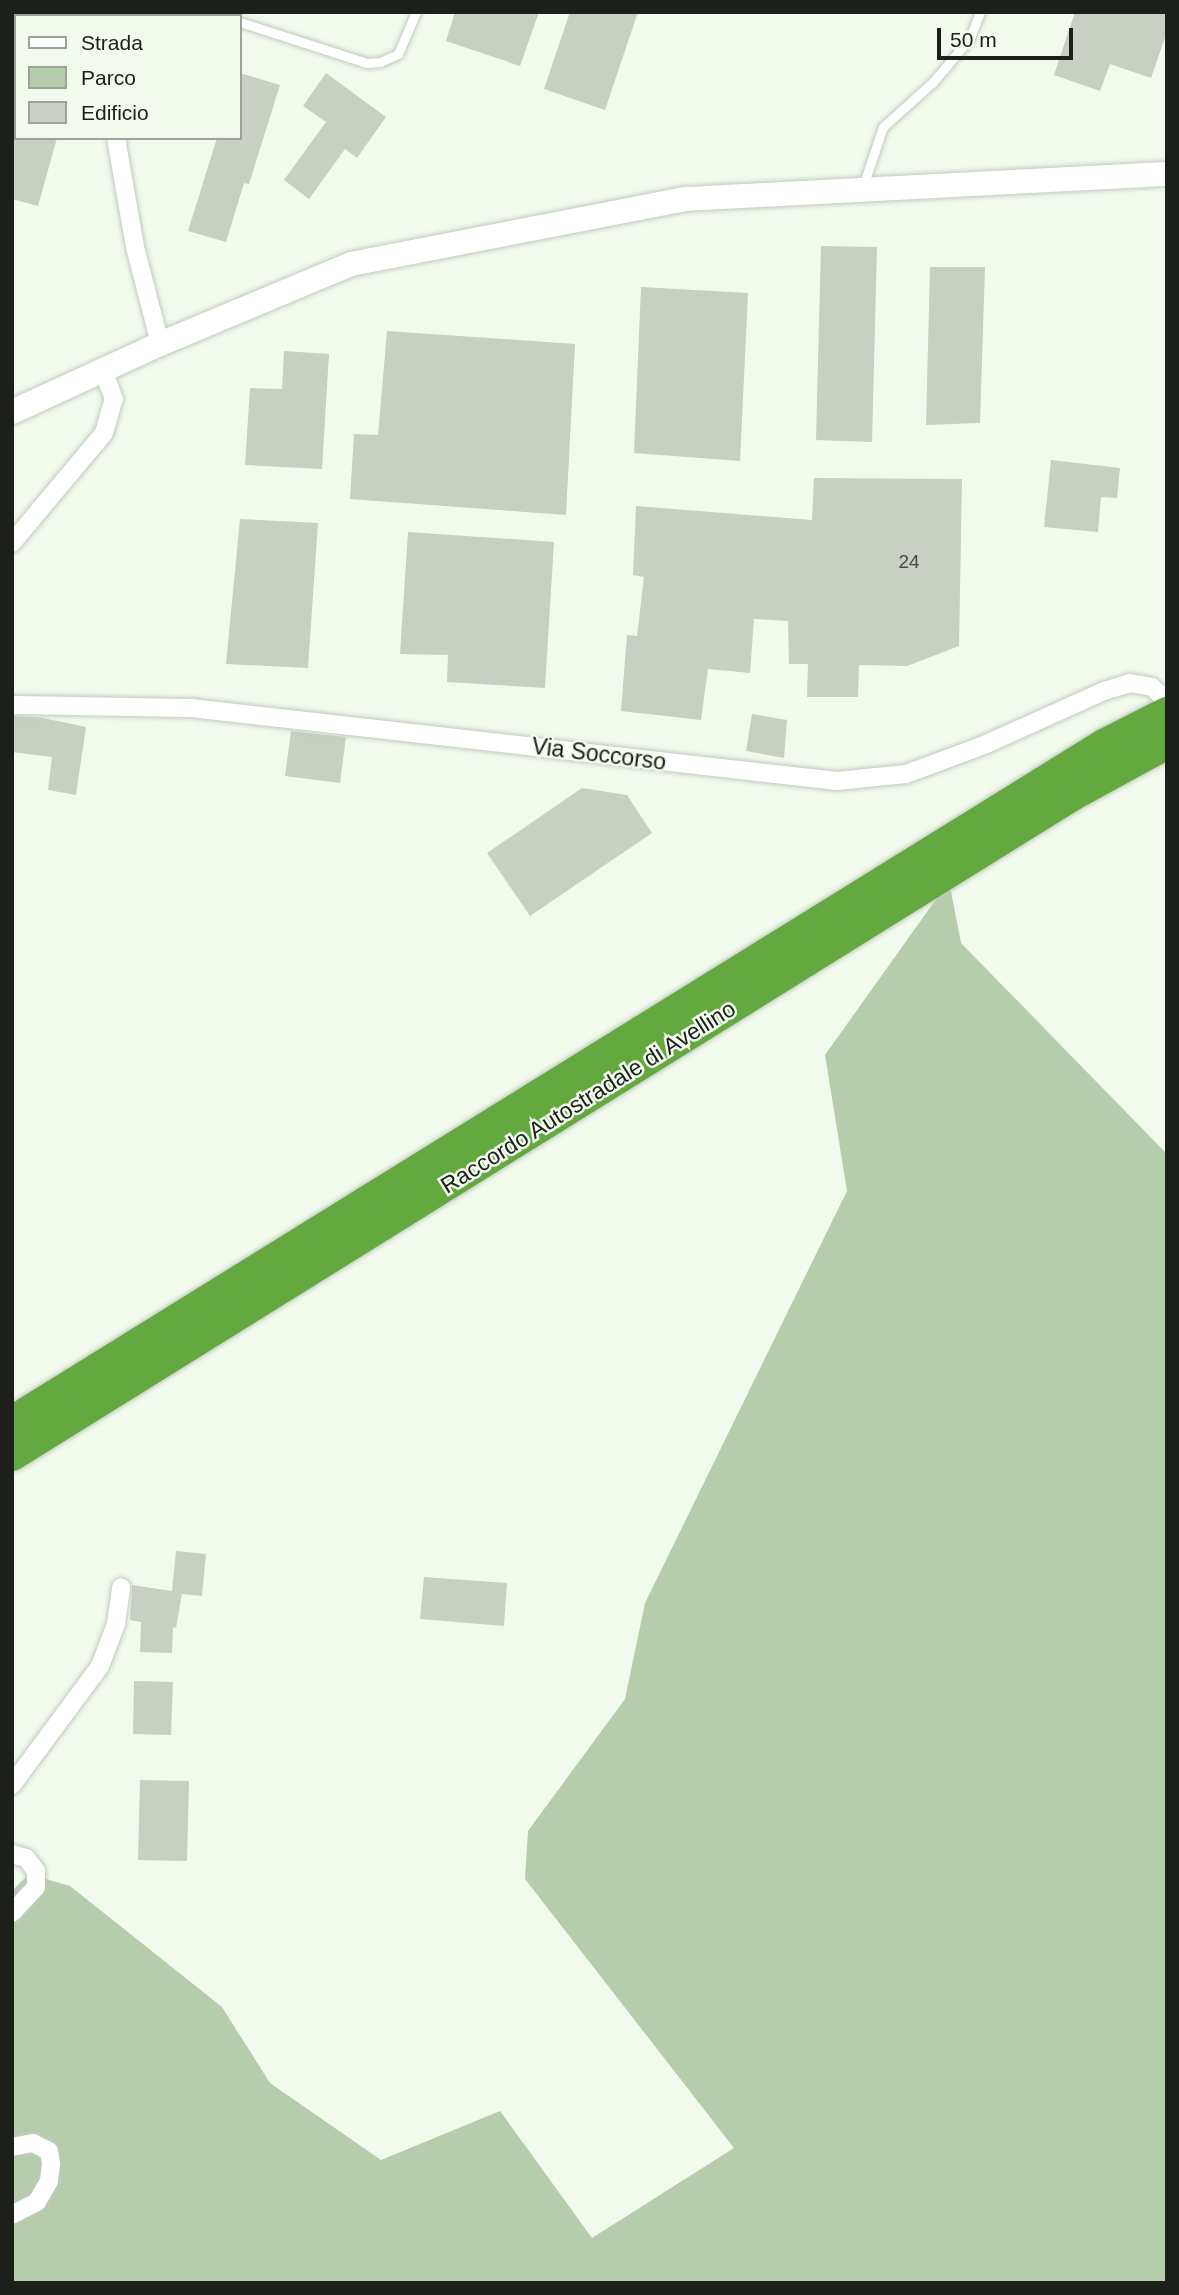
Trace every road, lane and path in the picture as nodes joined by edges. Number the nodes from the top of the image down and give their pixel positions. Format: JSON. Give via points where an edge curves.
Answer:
{"nodes":[{"id":1,"x":416,"y":12,"type":"edge"},
{"id":2,"x":980,"y":12,"type":"edge"},
{"id":3,"x":242,"y":23,"type":"edge"},
{"id":4,"x":116,"y":140,"type":"edge"},
{"id":5,"x":1167,"y":174,"type":"edge"},
{"id":6,"x":862,"y":190,"type":"junction"},
{"id":7,"x":160,"y":344,"type":"junction"},
{"id":8,"x":103,"y":370,"type":"junction"},
{"id":9,"x":12,"y":412,"type":"edge"},
{"id":10,"x":12,"y":543,"type":"edge"},
{"id":11,"x":12,"y":705,"type":"edge"},
{"id":12,"x":1165,"y":706,"type":"edge"},
{"id":13,"x":1167,"y":743,"type":"edge"},
{"id":14,"x":12,"y":1422,"type":"edge"},
{"id":15,"x":12,"y":1455,"type":"edge"},
{"id":16,"x":121,"y":1587,"type":"dead end"},
{"id":17,"x":12,"y":1786,"type":"edge"},
{"id":18,"x":12,"y":1854,"type":"edge"},
{"id":19,"x":12,"y":1913,"type":"edge"},
{"id":20,"x":12,"y":2147,"type":"edge"},
{"id":21,"x":12,"y":2215,"type":"edge"}],
"edges":[{"from":1,"to":3,"type":"lane","via":[[398,54],[367,63]]},
{"from":2,"to":6,"type":"lane","via":[[970,38],[933,82],[883,127]]},
{"from":4,"to":7,"type":"street","via":[[135,247]]},
{"from":5,"to":6,"type":"street"},
{"from":6,"to":7,"type":"street","via":[[686,199],[351,264]]},
{"from":7,"to":8,"type":"street"},
{"from":8,"to":9,"type":"street"},
{"from":8,"to":10,"type":"street","via":[[114,399],[104,433]]},
{"from":11,"to":12,"type":"street","name":"Via Soccorso","via":[[191,708],[837,781],[906,774],[1130,683],[1152,687]]},
{"from":12,"to":14,"type":"highway","name":"Raccordo Autostradale di Avellino"},
{"from":13,"to":15,"type":"highway","name":"Raccordo Autostradale di Avellino","via":[[1072,795]]},
{"from":16,"to":17,"type":"street","via":[[116,1624],[100,1666]]},
{"from":18,"to":19,"type":"street","via":[[26,1858],[36,1871],[36,1887]]},
{"from":20,"to":21,"type":"street","via":[[33,2143],[49,2151],[51,2164],[49,2181],[37,2202]]}]}
